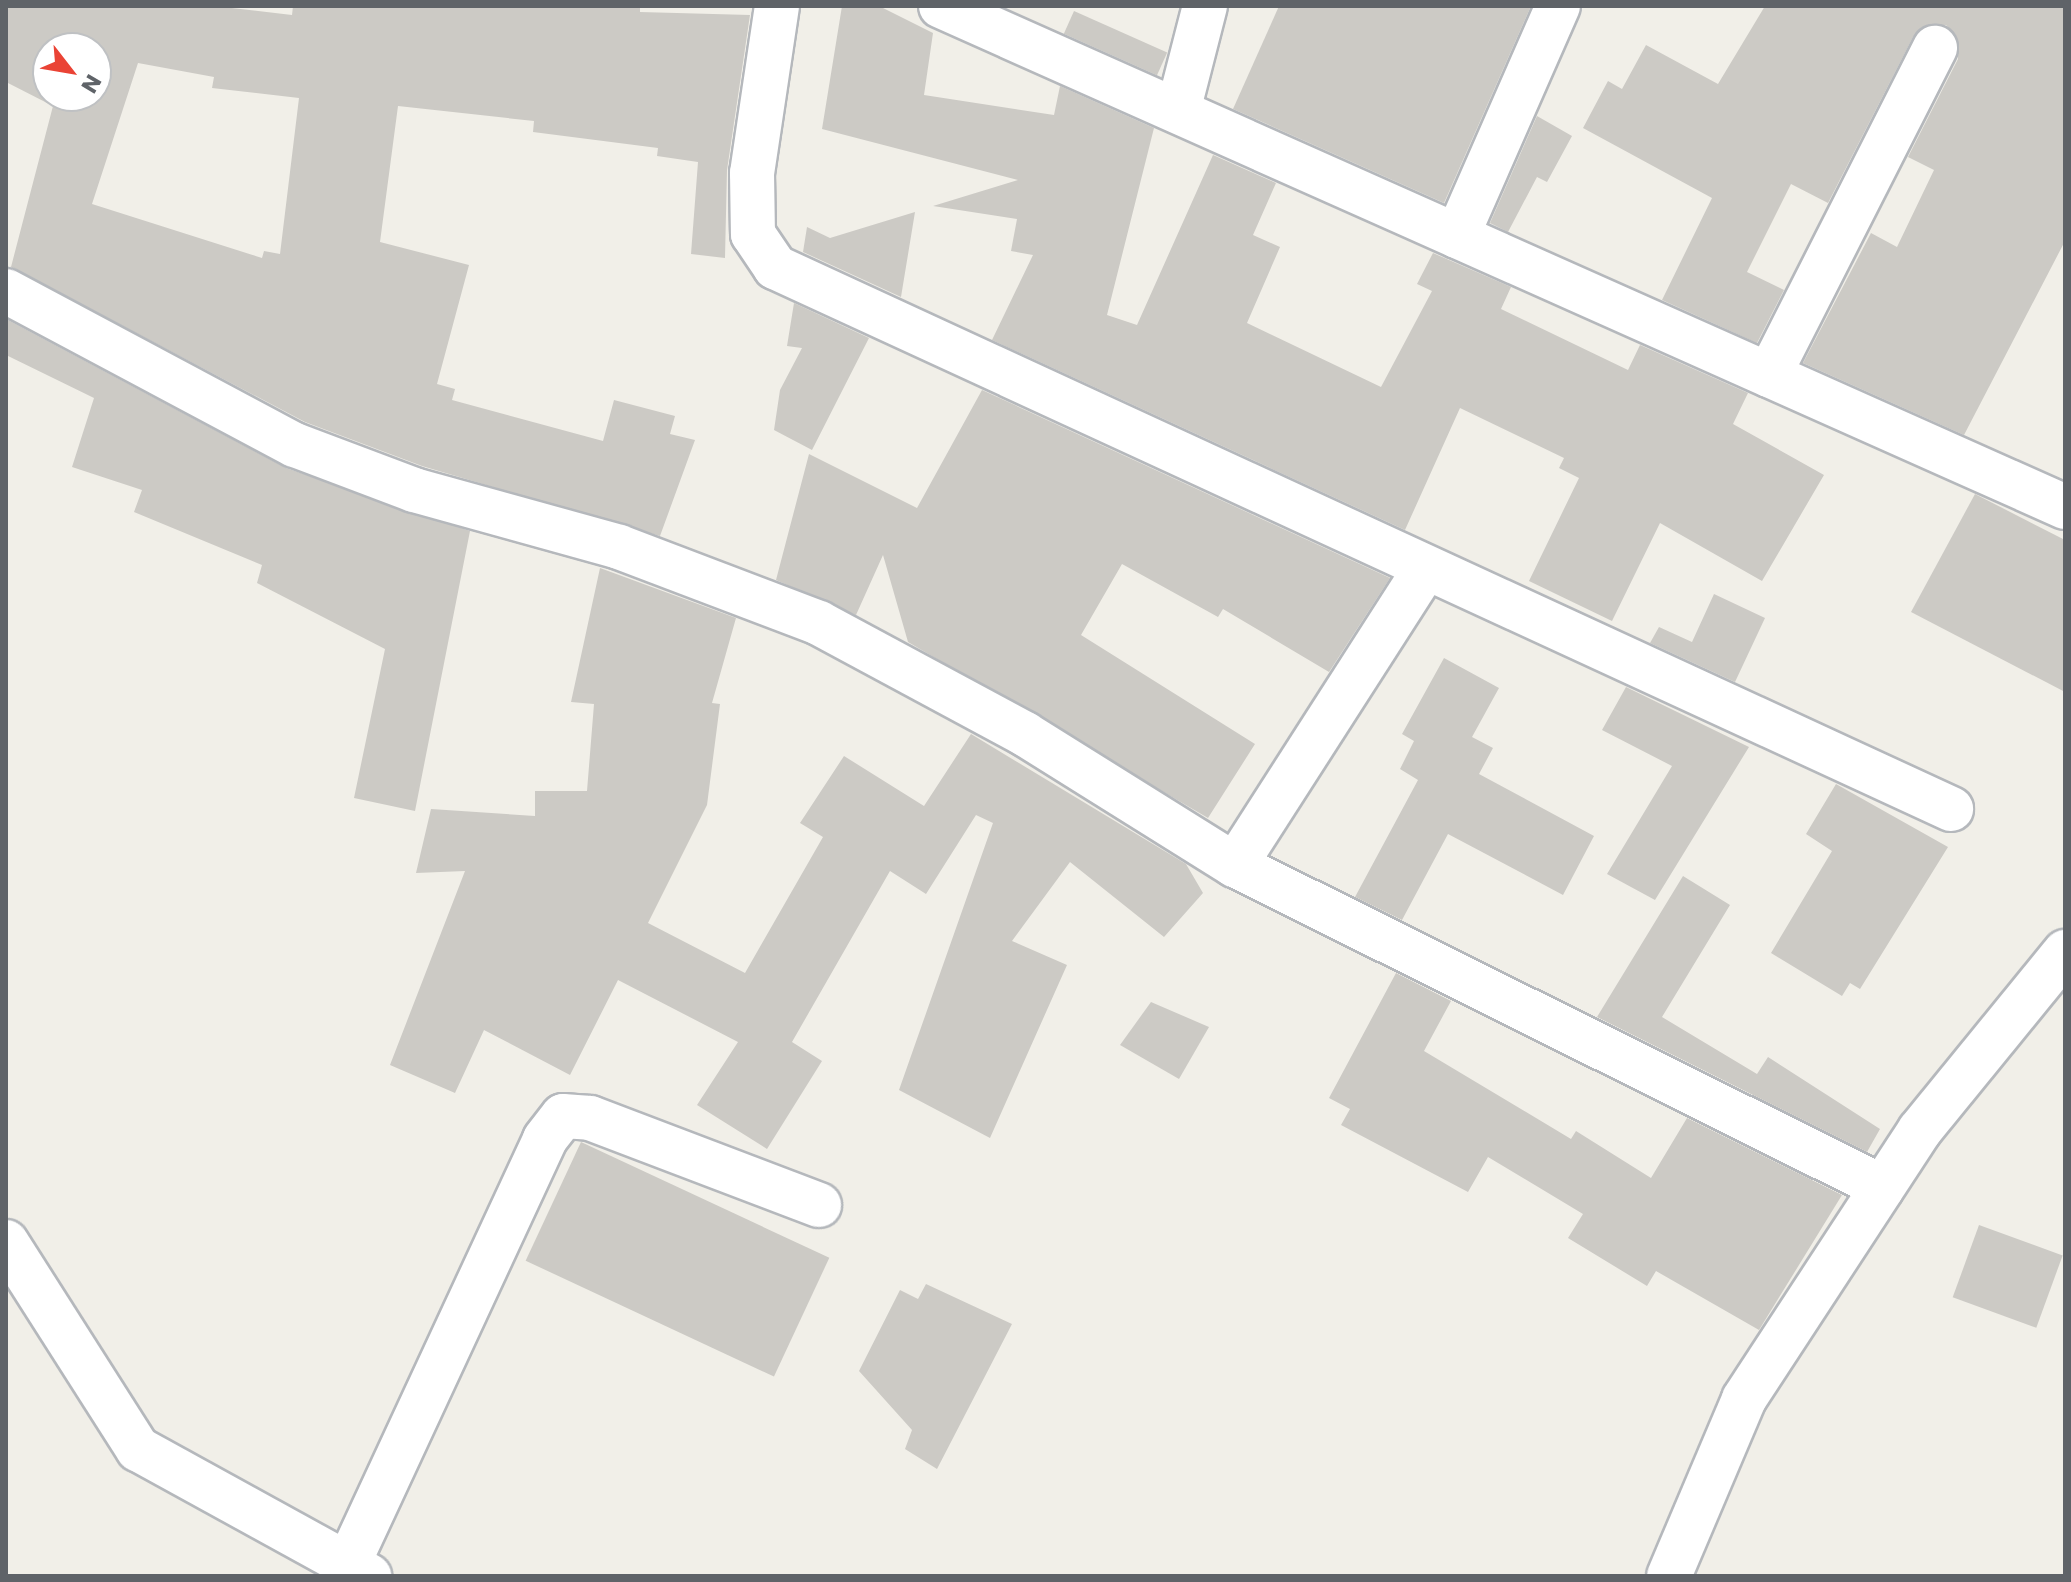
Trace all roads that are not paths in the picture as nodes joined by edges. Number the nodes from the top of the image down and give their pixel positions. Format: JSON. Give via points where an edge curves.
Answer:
{"nodes":[{"id":1,"x":777,"y":6,"type":"edge"},
{"id":2,"x":941,"y":6,"type":"edge"},
{"id":3,"x":1205,"y":6,"type":"edge"},
{"id":4,"x":1558,"y":6,"type":"edge"},
{"id":5,"x":1935,"y":48,"type":"dead end"},
{"id":6,"x":1178,"y":111,"type":"junction"},
{"id":7,"x":1457,"y":236,"type":"junction"},
{"id":8,"x":6,"y":291,"type":"edge"},
{"id":9,"x":1769,"y":375,"type":"junction"},
{"id":10,"x":2065,"y":507,"type":"edge"},
{"id":11,"x":1425,"y":569,"type":"junction"},
{"id":12,"x":1951,"y":809,"type":"dead end"},
{"id":13,"x":1235,"y":865,"type":"junction"},
{"id":14,"x":2065,"y":952,"type":"edge"},
{"id":15,"x":1882,"y":1187,"type":"junction"},
{"id":16,"x":819,"y":1205,"type":"dead end"},
{"id":17,"x":6,"y":1242,"type":"edge"},
{"id":18,"x":358,"y":1570,"type":"edge"},
{"id":19,"x":1669,"y":1576,"type":"edge"}],
"edges":[{"from":1,"to":11,"type":"street","via":[[752,173],[753,234],[775,267]]},
{"from":2,"to":6,"type":"street"},
{"from":3,"to":6,"type":"street"},
{"from":4,"to":7,"type":"street"},
{"from":5,"to":9,"type":"street"},
{"from":6,"to":7,"type":"street"},
{"from":7,"to":9,"type":"street"},
{"from":8,"to":13,"type":"street","via":[[295,445],[414,490],[619,547],[819,623],[1025,734]]},
{"from":9,"to":10,"type":"street"},
{"from":11,"to":12,"type":"street"},
{"from":11,"to":13,"type":"street"},
{"from":13,"to":15,"type":"street"},
{"from":14,"to":15,"type":"street","via":[[1920,1130]]},
{"from":15,"to":19,"type":"street","via":[[1744,1399]]},
{"from":16,"to":18,"type":"street","via":[[590,1118],[563,1116],[545,1139]]},
{"from":17,"to":18,"type":"street","via":[[138,1449]]}]}
